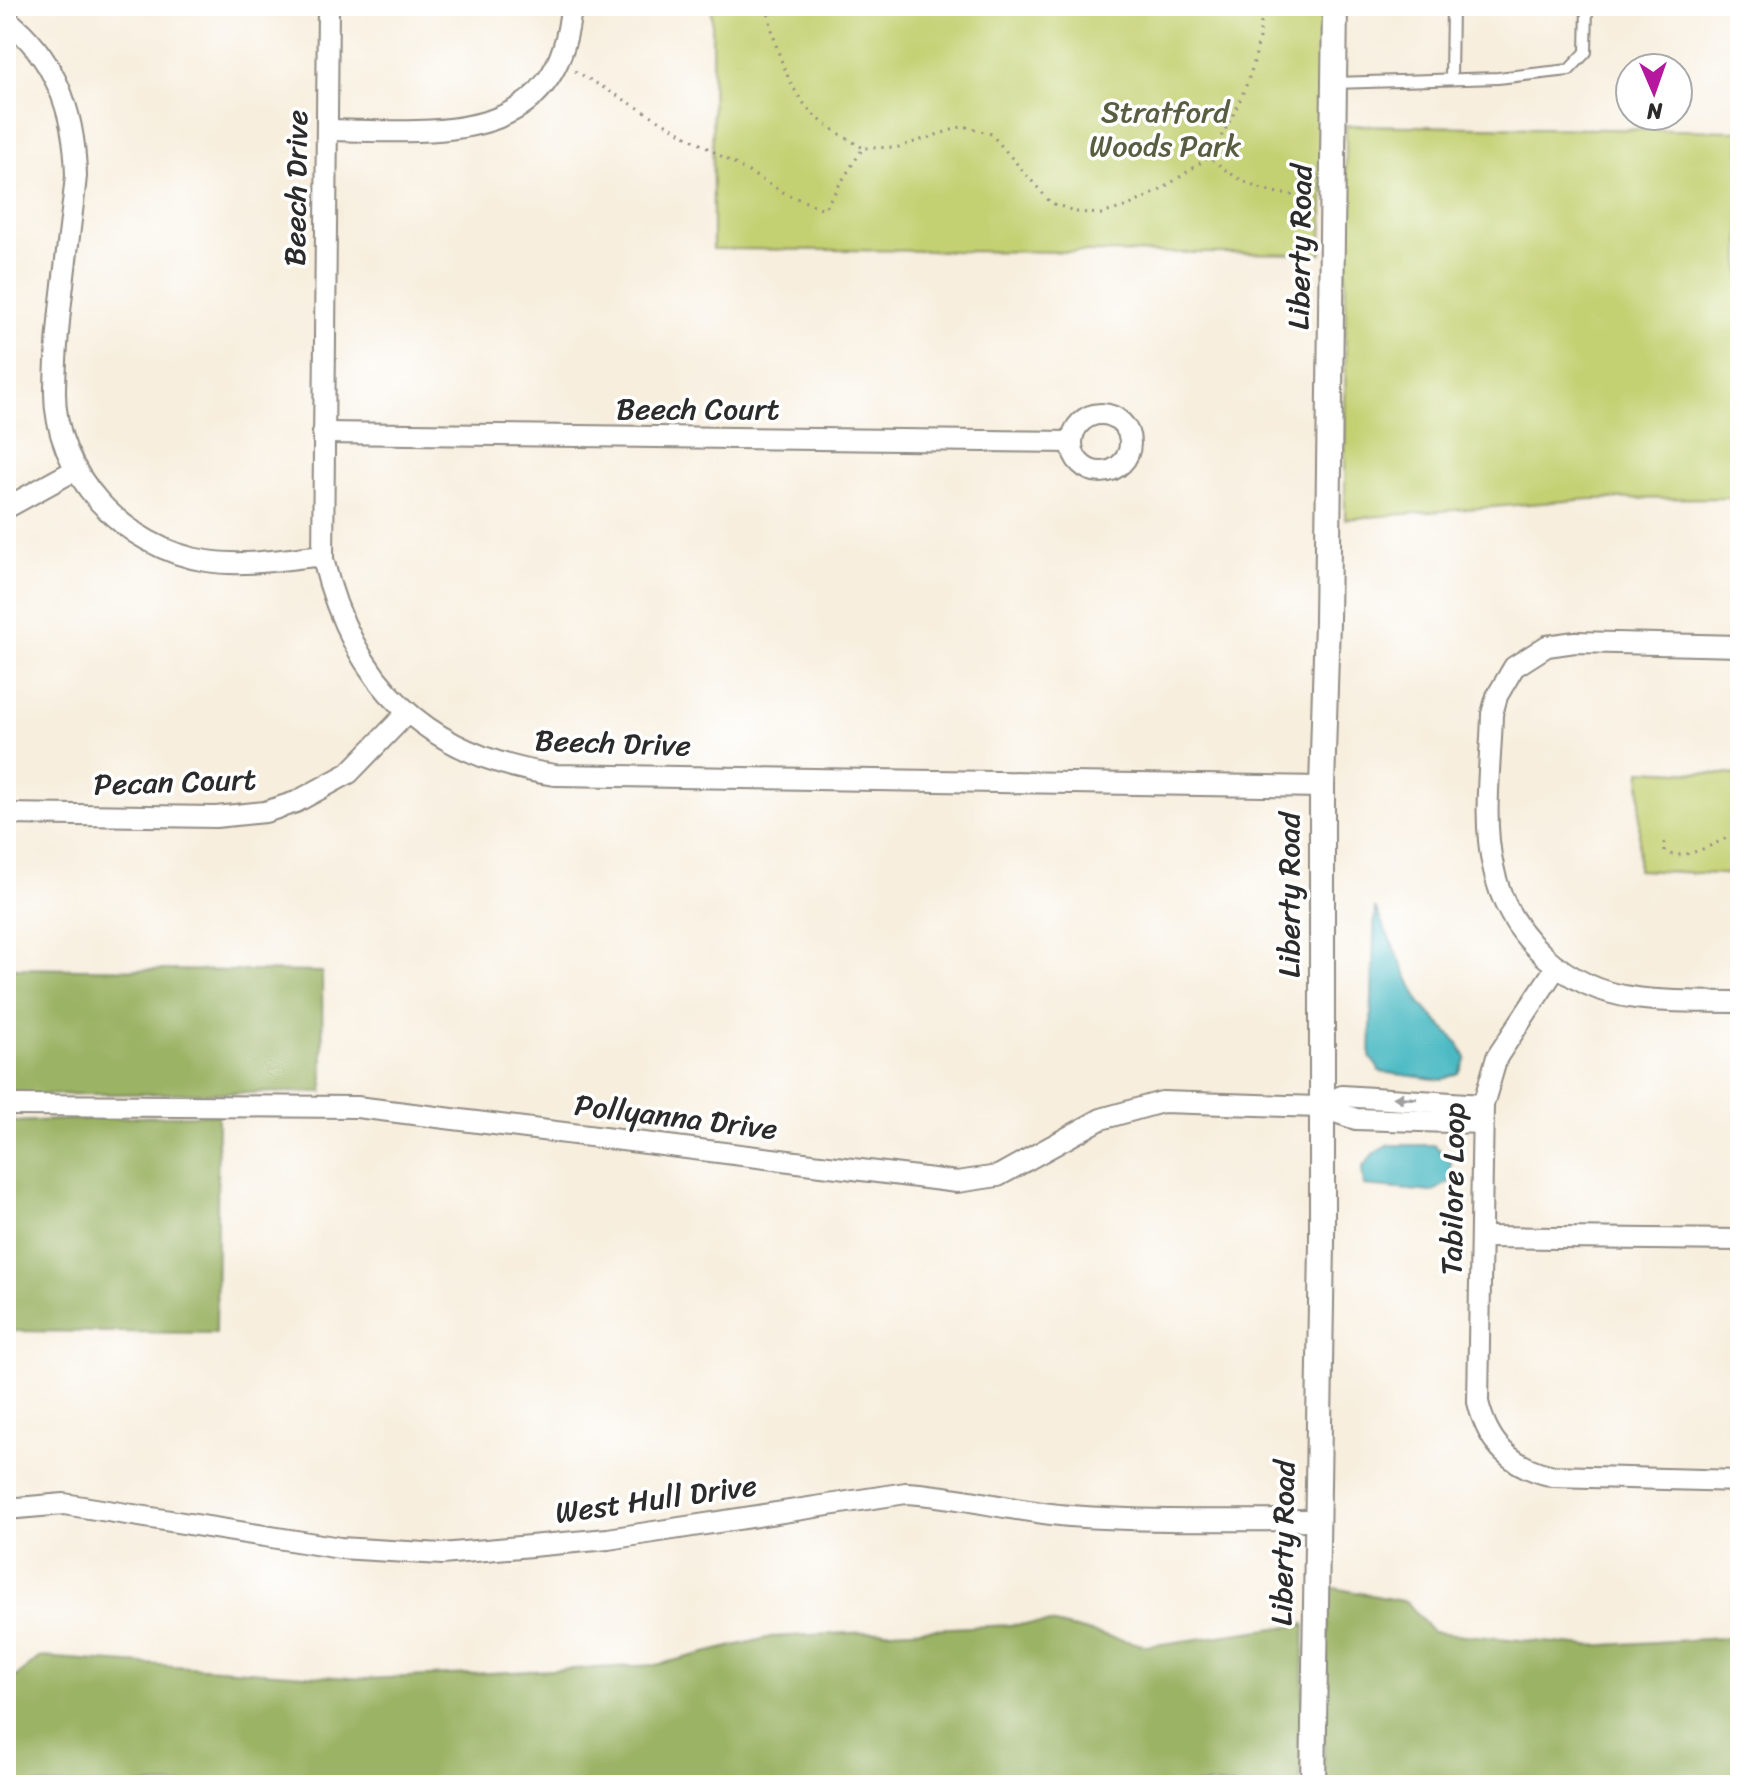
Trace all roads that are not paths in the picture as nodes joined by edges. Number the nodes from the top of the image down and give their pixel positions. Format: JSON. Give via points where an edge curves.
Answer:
{"nodes":[{"id":1,"x":328,"y":6,"type":"edge"},
{"id":2,"x":571,"y":6,"type":"edge"},
{"id":3,"x":1335,"y":6,"type":"edge"},
{"id":4,"x":1452,"y":6,"type":"edge"},
{"id":5,"x":1587,"y":6,"type":"edge"},
{"id":6,"x":6,"y":19,"type":"edge"},
{"id":7,"x":1451,"y":79,"type":"junction"},
{"id":8,"x":1334,"y":83,"type":"junction"},
{"id":9,"x":327,"y":130,"type":"junction"},
{"id":10,"x":323,"y":433,"type":"junction"},
{"id":11,"x":1072,"y":442,"type":"dead end"},
{"id":12,"x":75,"y":470,"type":"junction"},
{"id":13,"x":6,"y":508,"type":"edge"},
{"id":14,"x":323,"y":555,"type":"junction"},
{"id":15,"x":1740,"y":646,"type":"edge"},
{"id":16,"x":407,"y":713,"type":"junction"},
{"id":17,"x":1322,"y":787,"type":"junction"},
{"id":18,"x":6,"y":814,"type":"edge"},
{"id":19,"x":1555,"y":969,"type":"junction"},
{"id":20,"x":1740,"y":1002,"type":"edge"},
{"id":21,"x":6,"y":1105,"type":"edge"},
{"id":22,"x":1320,"y":1107,"type":"junction"},
{"id":23,"x":1483,"y":1114,"type":"junction"},
{"id":24,"x":1482,"y":1237,"type":"junction"},
{"id":25,"x":1740,"y":1240,"type":"edge"},
{"id":26,"x":1740,"y":1481,"type":"edge"},
{"id":27,"x":6,"y":1509,"type":"edge"},
{"id":28,"x":1315,"y":1520,"type":"junction"},
{"id":29,"x":1313,"y":1785,"type":"edge"}],
"edges":[{"from":1,"to":9,"type":"street","name":"Beech Drive"},
{"from":2,"to":9,"type":"street","via":[[555,65],[531,95],[501,117],[454,131]]},
{"from":3,"to":8,"type":"street","name":"Liberty Road"},
{"from":4,"to":7,"type":"lane"},
{"from":5,"to":7,"type":"lane","via":[[1586,52],[1569,70]]},
{"from":6,"to":12,"type":"street","via":[[50,68],[76,145],[55,390],[59,428]]},
{"from":7,"to":8,"type":"lane"},
{"from":8,"to":17,"type":"street","name":"Liberty Road"},
{"from":9,"to":10,"type":"street","name":"Beech Drive"},
{"from":10,"to":11,"type":"street","name":"Beech Court"},
{"from":10,"to":14,"type":"street","name":"Beech Drive"},
{"from":12,"to":13,"type":"street"},
{"from":12,"to":14,"type":"street","via":[[131,531],[184,557],[239,564]]},
{"from":14,"to":16,"type":"street","name":"Beech Drive","via":[[349,638],[366,667]]},
{"from":15,"to":19,"type":"street","via":[[1547,646],[1514,667],[1504,682],[1492,714],[1493,867],[1515,921]]},
{"from":16,"to":17,"type":"street","name":"Beech Drive","via":[[492,762],[555,775]]},
{"from":16,"to":18,"type":"street","name":"Pecan Court","via":[[349,773],[265,812],[216,817]]},
{"from":17,"to":22,"type":"street","name":"Liberty Road"},
{"from":19,"to":20,"type":"street","via":[[1637,999]]},
{"from":19,"to":23,"type":"street","name":"Tabilore Loop","via":[[1497,1057]]},
{"from":21,"to":22,"type":"street","name":"Pollyanna Drive","via":[[335,1105],[957,1182],[998,1176],[1101,1119],[1147,1104]]},
{"from":22,"to":23,"type":"street","name":"Pollyanna Drive","via":[[1342,1096]]},
{"from":22,"to":28,"type":"street","name":"Liberty Road"},
{"from":23,"to":24,"type":"street","name":"Tabilore Loop"},
{"from":24,"to":25,"type":"street"},
{"from":24,"to":26,"type":"street","name":"Tabilore Loop","via":[[1478,1402],[1491,1439],[1504,1454],[1520,1466],[1553,1476]]},
{"from":27,"to":28,"type":"street","name":"West Hull Drive","via":[[45,1504],[91,1507],[340,1548],[442,1554],[608,1539],[906,1493],[1068,1516]]},
{"from":28,"to":29,"type":"street","name":"Liberty Road"}]}
